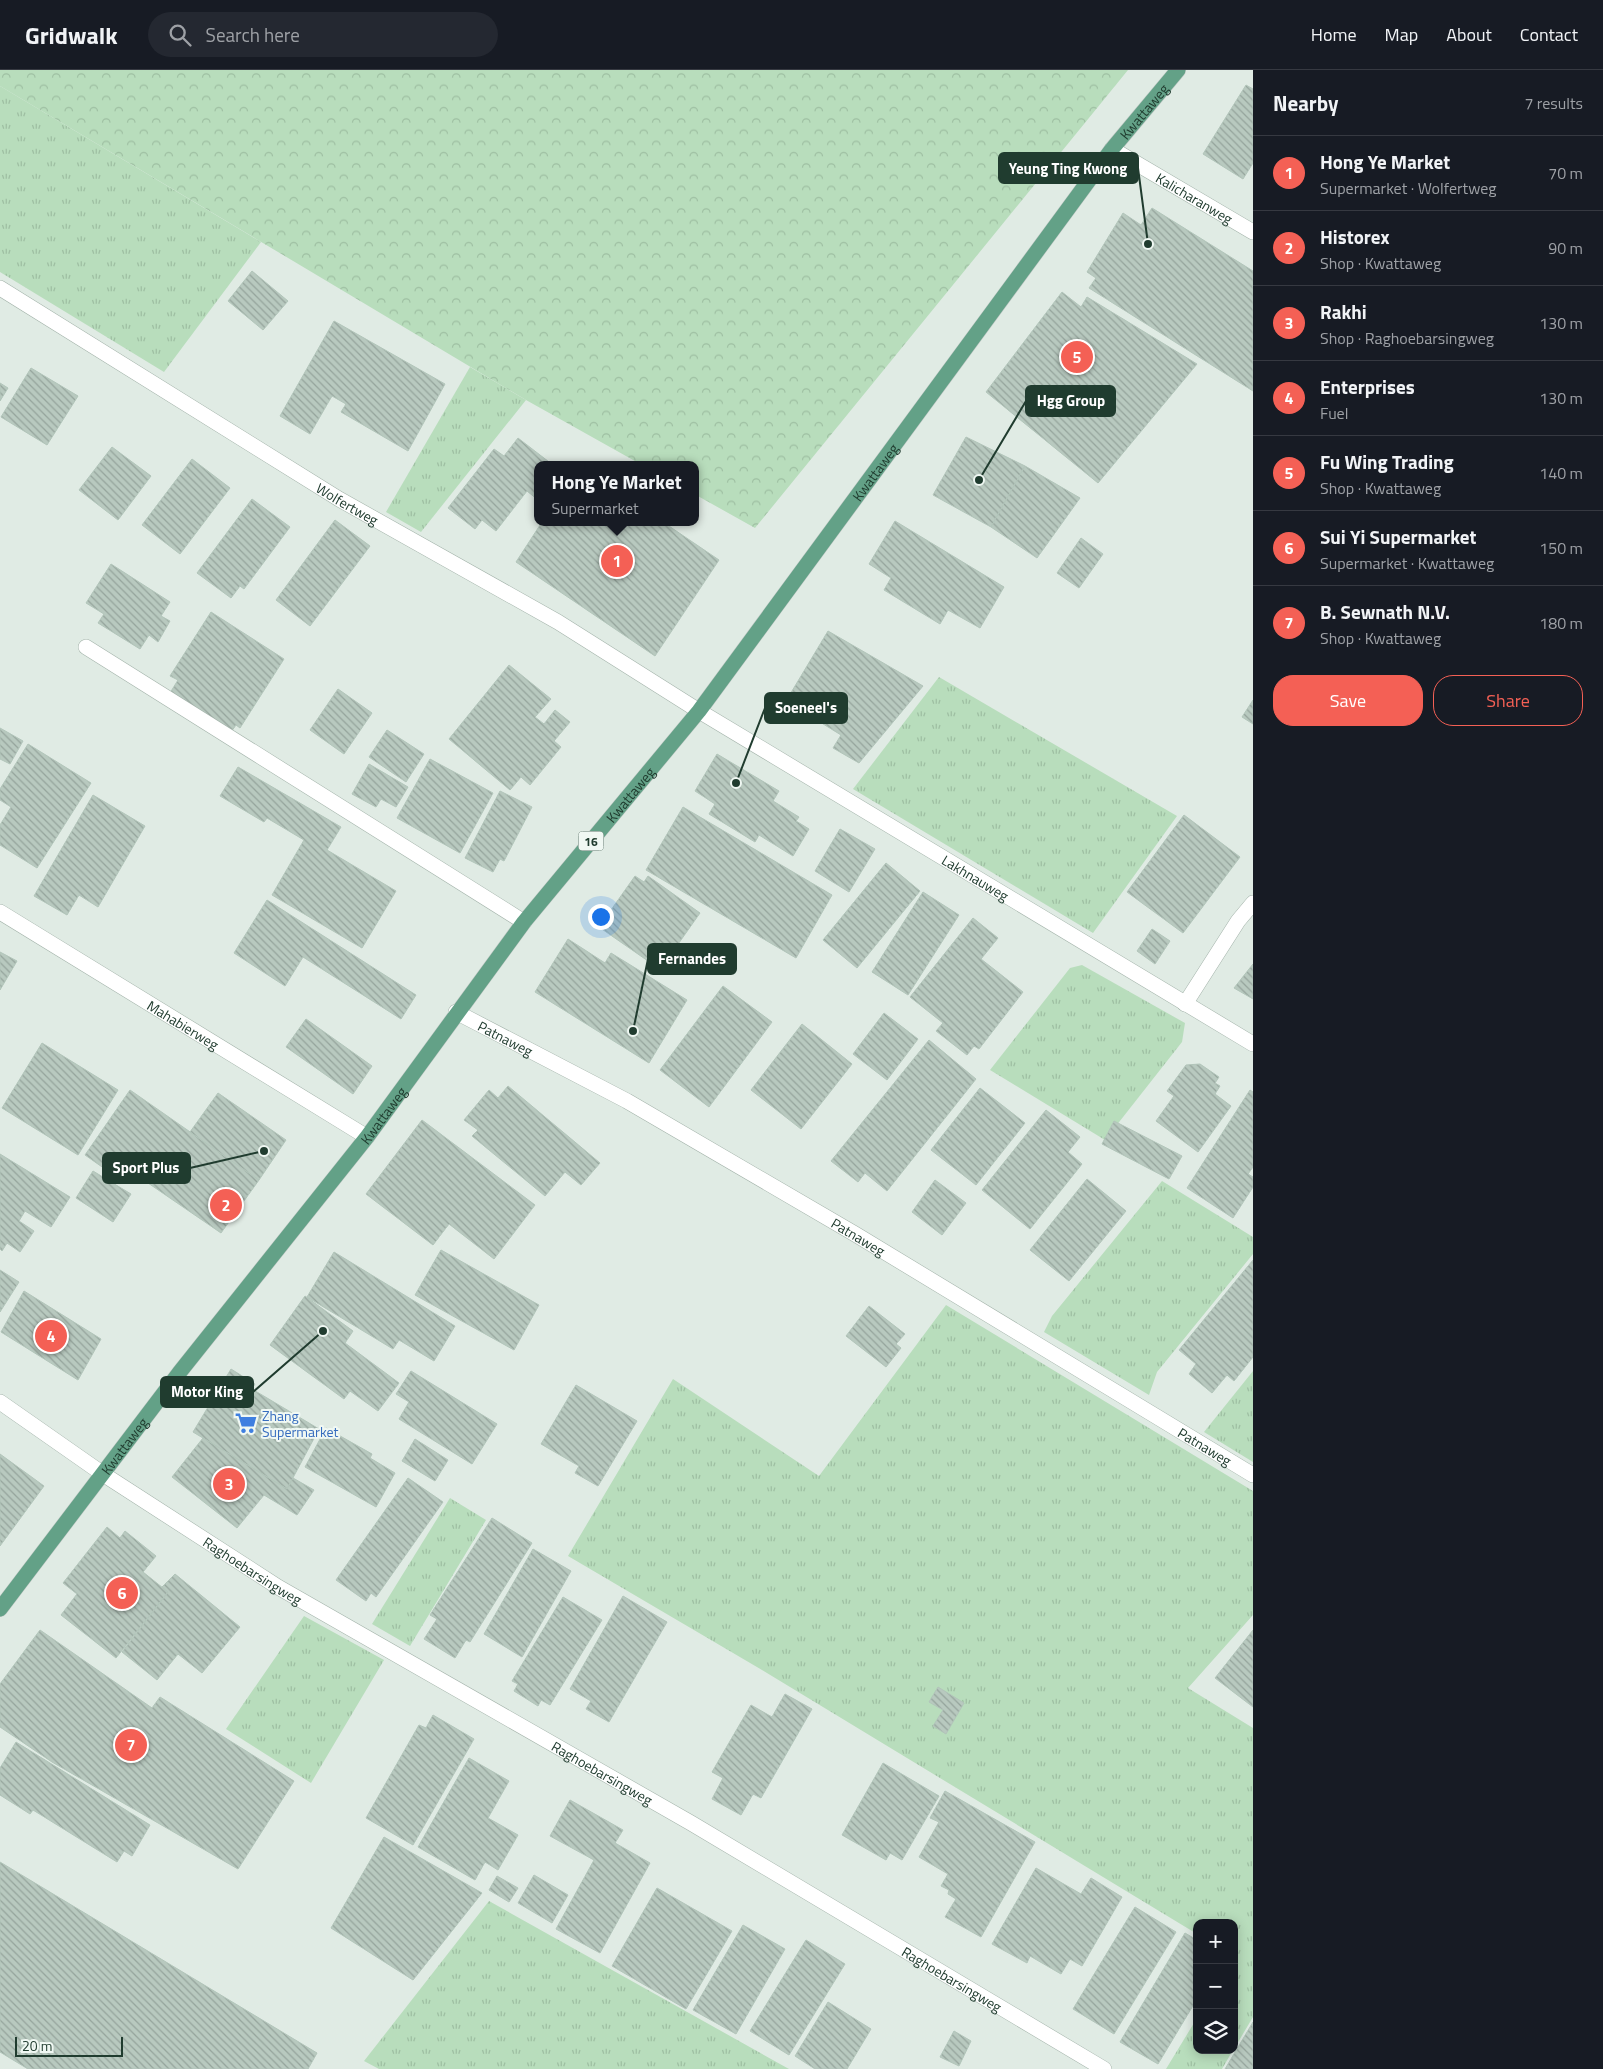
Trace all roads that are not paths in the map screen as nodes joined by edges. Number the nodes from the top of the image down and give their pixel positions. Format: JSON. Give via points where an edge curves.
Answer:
{"nodes":[{"id":1,"x":1178,"y":70,"type":"edge"},
{"id":2,"x":1112,"y":149,"type":"junction"},
{"id":3,"x":1253,"y":232,"type":"edge"},
{"id":4,"x":0,"y":288,"type":"edge"},
{"id":5,"x":86,"y":648,"type":"dead end"},
{"id":6,"x":699,"y":711,"type":"junction"},
{"id":7,"x":1253,"y":903,"type":"edge"},
{"id":8,"x":0,"y":912,"type":"edge"},
{"id":9,"x":524,"y":922,"type":"junction"},
{"id":10,"x":1185,"y":1004,"type":"junction"},
{"id":11,"x":456,"y":1012,"type":"junction"},
{"id":12,"x":1253,"y":1044,"type":"edge"},
{"id":13,"x":367,"y":1137,"type":"junction"},
{"id":14,"x":0,"y":1402,"type":"edge"},
{"id":15,"x":103,"y":1474,"type":"junction"},
{"id":16,"x":1253,"y":1475,"type":"edge"},
{"id":17,"x":0,"y":1609,"type":"edge"},
{"id":18,"x":1104,"y":2069,"type":"edge"}],
"edges":[{"from":1,"to":2,"type":"main road","name":"Kwattaweg","number":"16"},
{"from":2,"to":3,"type":"street","name":"Kalicharanweg"},
{"from":2,"to":6,"type":"main road","name":"Kwattaweg","number":"16"},
{"from":4,"to":6,"type":"street","name":"Wolfertweg","via":[[339,499],[558,622]]},
{"from":5,"to":9,"type":"street"},
{"from":6,"to":9,"type":"main road","name":"Kwattaweg","number":"16"},
{"from":6,"to":10,"type":"street","name":"Lakhnauweg"},
{"from":7,"to":10,"type":"street","via":[[1238,920]]},
{"from":8,"to":13,"type":"street","name":"Mahabierweg"},
{"from":9,"to":11,"type":"main road","name":"Kwattaweg","number":"16"},
{"from":10,"to":12,"type":"street","name":"Lakhnauweg"},
{"from":11,"to":13,"type":"main road","name":"Kwattaweg","number":"16"},
{"from":11,"to":16,"type":"street","name":"Patnaweg","via":[[627,1100]]},
{"from":13,"to":15,"type":"main road","name":"Kwattaweg","number":"16"},
{"from":14,"to":15,"type":"street","name":"Raghoebarsingweg"},
{"from":15,"to":17,"type":"main road","name":"Kwattaweg","number":"16"},
{"from":15,"to":18,"type":"street","name":"Raghoebarsingweg","via":[[278,1587],[692,1823]]}]}
